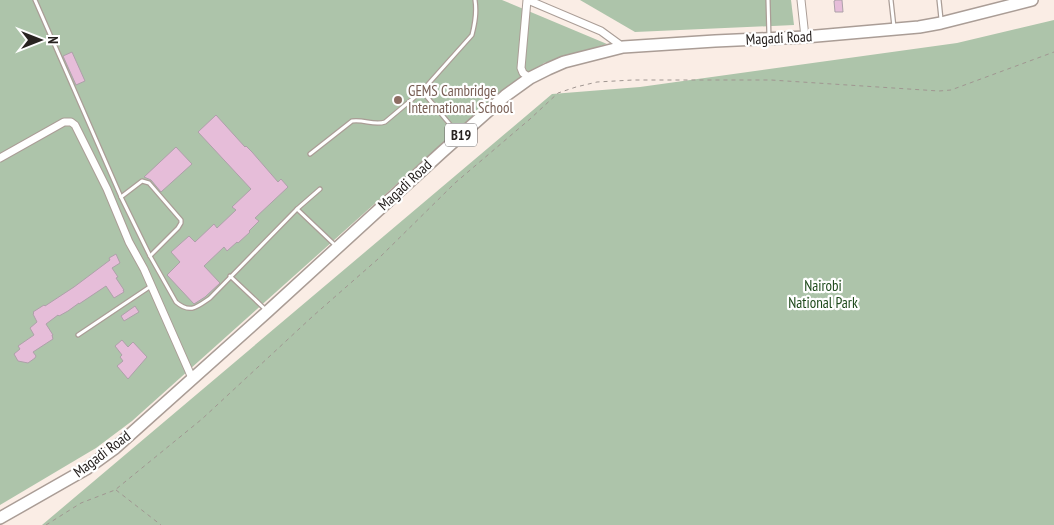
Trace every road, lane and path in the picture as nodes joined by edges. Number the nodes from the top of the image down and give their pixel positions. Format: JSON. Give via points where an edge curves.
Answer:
{"nodes":[{"id":1,"x":34,"y":0,"type":"edge"},
{"id":2,"x":475,"y":0,"type":"edge"},
{"id":3,"x":527,"y":0,"type":"edge"},
{"id":4,"x":768,"y":0,"type":"edge"},
{"id":5,"x":801,"y":0,"type":"edge"},
{"id":6,"x":891,"y":0,"type":"edge"},
{"id":7,"x":939,"y":0,"type":"edge"},
{"id":8,"x":1032,"y":0,"type":"edge"},
{"id":9,"x":942,"y":23,"type":"junction"},
{"id":10,"x":894,"y":28,"type":"junction"},
{"id":11,"x":805,"y":37,"type":"junction"},
{"id":12,"x":769,"y":38,"type":"junction"},
{"id":13,"x":623,"y":47,"type":"junction"},
{"id":14,"x":1054,"y":52,"type":"edge"},
{"id":15,"x":530,"y":78,"type":"junction"},
{"id":16,"x":422,"y":91,"type":"junction"},
{"id":17,"x":460,"y":136,"type":"junction"},
{"id":18,"x":310,"y":154,"type":"dead end"},
{"id":19,"x":0,"y":158,"type":"edge"},
{"id":20,"x":320,"y":189,"type":"dead end"},
{"id":21,"x":121,"y":197,"type":"junction"},
{"id":22,"x":297,"y":209,"type":"junction"},
{"id":23,"x":337,"y":248,"type":"junction"},
{"id":24,"x":150,"y":256,"type":"junction"},
{"id":25,"x":230,"y":276,"type":"junction"},
{"id":26,"x":151,"y":286,"type":"junction"},
{"id":27,"x":268,"y":312,"type":"junction"},
{"id":28,"x":78,"y":335,"type":"dead end"},
{"id":29,"x":192,"y":378,"type":"junction"},
{"id":30,"x":115,"y":490,"type":"junction"},
{"id":31,"x":0,"y":518,"type":"edge"},
{"id":32,"x":46,"y":525,"type":"edge"},
{"id":33,"x":161,"y":525,"type":"edge"}],
"edges":[{"from":1,"to":21,"type":"lane"},
{"from":2,"to":16,"type":"lane","via":[[472,36]]},
{"from":3,"to":13,"type":"street","via":[[601,31]]},
{"from":3,"to":15,"type":"street","via":[[521,68],[522,73]]},
{"from":4,"to":12,"type":"lane"},
{"from":5,"to":11,"type":"street"},
{"from":6,"to":10,"type":"lane"},
{"from":7,"to":9,"type":"lane"},
{"from":8,"to":9,"type":"highway","name":"Magadi Road","number":"B19"},
{"from":9,"to":10,"type":"highway","name":"Magadi Road","number":"B19"},
{"from":10,"to":11,"type":"highway","name":"Magadi Road","number":"B19"},
{"from":11,"to":12,"type":"highway","name":"Magadi Road","number":"B19"},
{"from":12,"to":13,"type":"highway","name":"Magadi Road","number":"B19"},
{"from":13,"to":15,"type":"highway","name":"Magadi Road","number":"B19","via":[[564,62]]},
{"from":14,"to":30,"type":"path","via":[[951,90],[939,91],[771,80],[633,80],[597,82],[558,93],[455,182],[378,259],[202,419]]},
{"from":15,"to":17,"type":"highway","name":"Magadi Road","number":"B19"},
{"from":16,"to":17,"type":"lane"},
{"from":16,"to":18,"type":"lane","via":[[385,122],[352,121]]},
{"from":17,"to":23,"type":"highway","name":"Magadi Road","number":"B19"},
{"from":19,"to":26,"type":"street","via":[[64,122],[72,122]]},
{"from":20,"to":22,"type":"lane"},
{"from":21,"to":24,"type":"lane"},
{"from":21,"to":24,"type":"lane","via":[[142,181],[147,182],[181,220],[178,228]]},
{"from":22,"to":23,"type":"lane"},
{"from":22,"to":25,"type":"lane"},
{"from":23,"to":27,"type":"highway","name":"Magadi Road","number":"B19"},
{"from":24,"to":25,"type":"lane","via":[[176,302],[185,308],[191,309],[210,298]]},
{"from":25,"to":27,"type":"lane"},
{"from":26,"to":28,"type":"lane"},
{"from":26,"to":29,"type":"street"},
{"from":27,"to":29,"type":"highway","name":"Magadi Road","number":"B19"},
{"from":29,"to":31,"type":"highway","name":"Magadi Road","number":"B19","via":[[115,448],[86,469]]},
{"from":30,"to":32,"type":"path","via":[[81,503]]},
{"from":30,"to":33,"type":"path"}]}
